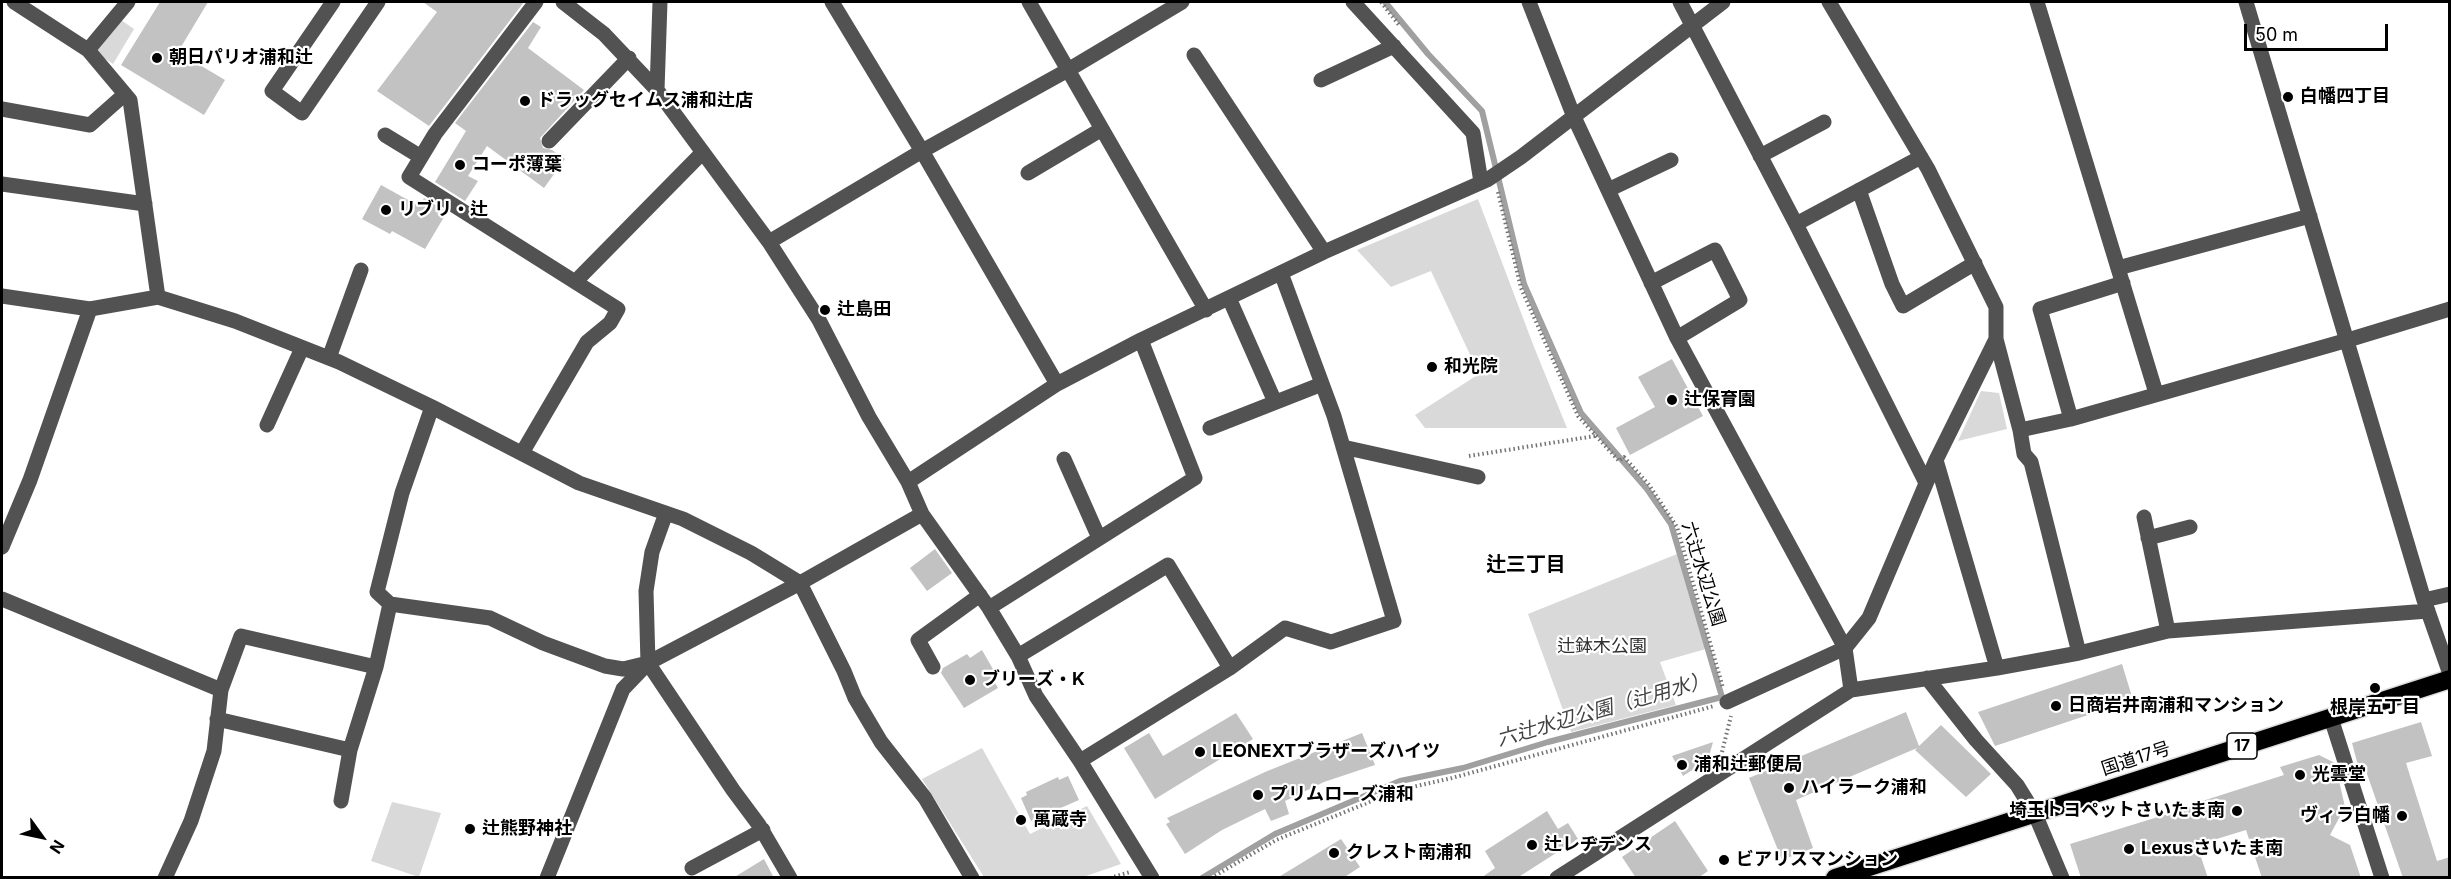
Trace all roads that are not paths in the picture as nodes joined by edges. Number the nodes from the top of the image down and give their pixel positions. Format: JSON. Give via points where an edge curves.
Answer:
{"nodes":[{"id":1,"x":14,"y":2,"type":"edge"},
{"id":2,"x":128,"y":2,"type":"edge"},
{"id":3,"x":333,"y":2,"type":"edge"},
{"id":4,"x":378,"y":2,"type":"edge"},
{"id":5,"x":536,"y":2,"type":"edge"},
{"id":6,"x":563,"y":2,"type":"edge"},
{"id":7,"x":660,"y":2,"type":"edge"},
{"id":8,"x":832,"y":2,"type":"edge"},
{"id":9,"x":1029,"y":2,"type":"edge"},
{"id":10,"x":1182,"y":2,"type":"edge"},
{"id":11,"x":1353,"y":2,"type":"edge"},
{"id":12,"x":1529,"y":2,"type":"edge"},
{"id":13,"x":1680,"y":2,"type":"edge"},
{"id":14,"x":1723,"y":2,"type":"edge"},
{"id":15,"x":1829,"y":2,"type":"edge"},
{"id":16,"x":2037,"y":2,"type":"edge"},
{"id":17,"x":2246,"y":2,"type":"edge"},
{"id":18,"x":1691,"y":27,"type":"junction"},
{"id":19,"x":1394,"y":46,"type":"junction"},
{"id":20,"x":88,"y":50,"type":"junction"},
{"id":21,"x":1194,"y":55,"type":"dead end"},
{"id":22,"x":628,"y":58,"type":"junction"},
{"id":23,"x":1068,"y":70,"type":"junction"},
{"id":24,"x":1321,"y":80,"type":"dead end"},
{"id":25,"x":657,"y":90,"type":"junction"},
{"id":26,"x":124,"y":94,"type":"junction"},
{"id":27,"x":2,"y":109,"type":"edge"},
{"id":28,"x":1574,"y":117,"type":"junction"},
{"id":29,"x":1824,"y":122,"type":"dead end"},
{"id":30,"x":1102,"y":129,"type":"junction"},
{"id":31,"x":385,"y":135,"type":"dead end"},
{"id":32,"x":549,"y":141,"type":"dead end"},
{"id":33,"x":922,"y":151,"type":"junction"},
{"id":34,"x":704,"y":152,"type":"junction"},
{"id":35,"x":1760,"y":156,"type":"junction"},
{"id":36,"x":1921,"y":157,"type":"junction"},
{"id":37,"x":421,"y":158,"type":"junction"},
{"id":38,"x":1671,"y":160,"type":"dead end"},
{"id":39,"x":1028,"y":173,"type":"dead end"},
{"id":40,"x":1487,"y":179,"type":"junction"},
{"id":41,"x":2,"y":184,"type":"edge"},
{"id":42,"x":1608,"y":190,"type":"junction"},
{"id":43,"x":1858,"y":190,"type":"junction"},
{"id":44,"x":145,"y":204,"type":"junction"},
{"id":45,"x":2310,"y":216,"type":"junction"},
{"id":46,"x":1796,"y":224,"type":"junction"},
{"id":47,"x":769,"y":242,"type":"junction"},
{"id":48,"x":1324,"y":252,"type":"junction"},
{"id":49,"x":1974,"y":263,"type":"junction"},
{"id":50,"x":2118,"y":268,"type":"junction"},
{"id":51,"x":360,"y":270,"type":"dead end"},
{"id":52,"x":1281,"y":273,"type":"junction"},
{"id":53,"x":575,"y":282,"type":"junction"},
{"id":54,"x":1652,"y":283,"type":"junction"},
{"id":55,"x":2123,"y":283,"type":"junction"},
{"id":56,"x":2,"y":296,"type":"edge"},
{"id":57,"x":158,"y":297,"type":"junction"},
{"id":58,"x":1229,"y":298,"type":"junction"},
{"id":59,"x":90,"y":309,"type":"junction"},
{"id":60,"x":2450,"y":309,"type":"edge"},
{"id":61,"x":1206,"y":310,"type":"junction"},
{"id":62,"x":1677,"y":338,"type":"junction"},
{"id":63,"x":1996,"y":339,"type":"junction"},
{"id":64,"x":1141,"y":340,"type":"junction"},
{"id":65,"x":2348,"y":340,"type":"junction"},
{"id":66,"x":302,"y":348,"type":"junction"},
{"id":67,"x":329,"y":358,"type":"junction"},
{"id":68,"x":1057,"y":384,"type":"junction"},
{"id":69,"x":1322,"y":384,"type":"junction"},
{"id":70,"x":2156,"y":393,"type":"junction"},
{"id":71,"x":1275,"y":402,"type":"junction"},
{"id":72,"x":432,"y":406,"type":"junction"},
{"id":73,"x":2072,"y":418,"type":"junction"},
{"id":74,"x":267,"y":425,"type":"dead end"},
{"id":75,"x":1210,"y":428,"type":"dead end"},
{"id":76,"x":2020,"y":430,"type":"junction"},
{"id":77,"x":1343,"y":447,"type":"junction"},
{"id":78,"x":522,"y":453,"type":"junction"},
{"id":79,"x":1064,"y":459,"type":"dead end"},
{"id":80,"x":1936,"y":460,"type":"junction"},
{"id":81,"x":1478,"y":477,"type":"dead end"},
{"id":82,"x":908,"y":482,"type":"junction"},
{"id":83,"x":1926,"y":483,"type":"junction"},
{"id":84,"x":666,"y":513,"type":"junction"},
{"id":85,"x":922,"y":514,"type":"junction"},
{"id":86,"x":2144,"y":517,"type":"dead end"},
{"id":87,"x":2190,"y":527,"type":"dead end"},
{"id":88,"x":1099,"y":538,"type":"junction"},
{"id":89,"x":2148,"y":538,"type":"junction"},
{"id":90,"x":2,"y":548,"type":"edge"},
{"id":91,"x":800,"y":583,"type":"junction"},
{"id":92,"x":2450,"y":594,"type":"edge"},
{"id":93,"x":2,"y":599,"type":"edge"},
{"id":94,"x":985,"y":602,"type":"junction"},
{"id":95,"x":390,"y":604,"type":"junction"},
{"id":96,"x":2426,"y":605,"type":"junction"},
{"id":97,"x":2168,"y":631,"type":"junction"},
{"id":98,"x":1845,"y":648,"type":"junction"},
{"id":99,"x":2079,"y":653,"type":"junction"},
{"id":100,"x":1017,"y":656,"type":"junction"},
{"id":101,"x":648,"y":663,"type":"junction"},
{"id":102,"x":933,"y":667,"type":"dead end"},
{"id":103,"x":376,"y":668,"type":"junction"},
{"id":104,"x":1230,"y":668,"type":"junction"},
{"id":105,"x":1997,"y":669,"type":"junction"},
{"id":106,"x":2450,"y":677,"type":"edge"},
{"id":107,"x":1927,"y":678,"type":"junction"},
{"id":108,"x":221,"y":690,"type":"junction"},
{"id":109,"x":1851,"y":690,"type":"junction"},
{"id":110,"x":1727,"y":702,"type":"road end"},
{"id":111,"x":2331,"y":718,"type":"junction"},
{"id":112,"x":217,"y":719,"type":"junction"},
{"id":113,"x":350,"y":750,"type":"junction"},
{"id":114,"x":1080,"y":761,"type":"junction"},
{"id":115,"x":341,"y":801,"type":"dead end"},
{"id":116,"x":2035,"y":814,"type":"junction"},
{"id":117,"x":763,"y":830,"type":"junction"},
{"id":118,"x":692,"y":868,"type":"dead end"},
{"id":119,"x":165,"y":878,"type":"edge"},
{"id":120,"x":547,"y":878,"type":"edge"},
{"id":121,"x":790,"y":878,"type":"edge"},
{"id":122,"x":972,"y":878,"type":"edge"},
{"id":123,"x":1152,"y":878,"type":"edge"},
{"id":124,"x":1557,"y":878,"type":"edge"},
{"id":125,"x":1835,"y":878,"type":"edge"},
{"id":126,"x":2062,"y":878,"type":"edge"},
{"id":127,"x":2382,"y":878,"type":"edge"}],
"edges":[{"from":1,"to":20,"type":"street"},
{"from":2,"to":20,"type":"street"},
{"from":3,"to":4,"type":"street","via":[[272,91],[302,112]]},
{"from":5,"to":37,"type":"street"},
{"from":6,"to":22,"type":"street"},
{"from":7,"to":25,"type":"street"},
{"from":8,"to":33,"type":"street"},
{"from":9,"to":23,"type":"street"},
{"from":10,"to":23,"type":"street"},
{"from":11,"to":19,"type":"street"},
{"from":12,"to":28,"type":"street"},
{"from":13,"to":18,"type":"street"},
{"from":14,"to":18,"type":"street"},
{"from":15,"to":36,"type":"street"},
{"from":16,"to":50,"type":"street"},
{"from":17,"to":45,"type":"street"},
{"from":18,"to":28,"type":"street"},
{"from":18,"to":35,"type":"street"},
{"from":19,"to":24,"type":"street"},
{"from":19,"to":40,"type":"street","via":[[1473,133]]},
{"from":20,"to":26,"type":"street"},
{"from":21,"to":48,"type":"street"},
{"from":22,"to":25,"type":"street"},
{"from":22,"to":32,"type":"street"},
{"from":23,"to":30,"type":"street"},
{"from":23,"to":33,"type":"street"},
{"from":25,"to":34,"type":"street"},
{"from":26,"to":27,"type":"street","via":[[90,125]]},
{"from":26,"to":44,"type":"street","via":[[130,100]]},
{"from":28,"to":40,"type":"street"},
{"from":28,"to":42,"type":"street"},
{"from":29,"to":35,"type":"street"},
{"from":30,"to":39,"type":"street"},
{"from":30,"to":61,"type":"street"},
{"from":31,"to":37,"type":"street"},
{"from":33,"to":47,"type":"street"},
{"from":33,"to":68,"type":"street"},
{"from":34,"to":47,"type":"street"},
{"from":34,"to":53,"type":"street"},
{"from":35,"to":46,"type":"street"},
{"from":36,"to":43,"type":"street"},
{"from":36,"to":49,"type":"street"},
{"from":37,"to":53,"type":"street","via":[[409,177]]},
{"from":38,"to":42,"type":"street"},
{"from":40,"to":48,"type":"street"},
{"from":41,"to":44,"type":"street"},
{"from":42,"to":54,"type":"street"},
{"from":43,"to":46,"type":"street"},
{"from":43,"to":49,"type":"street","via":[[1892,284],[1904,306]]},
{"from":44,"to":57,"type":"street"},
{"from":45,"to":50,"type":"street"},
{"from":45,"to":65,"type":"street"},
{"from":46,"to":83,"type":"street"},
{"from":47,"to":82,"type":"street","via":[[819,320]]},
{"from":48,"to":52,"type":"street"},
{"from":49,"to":63,"type":"street","via":[[1996,307]]},
{"from":50,"to":55,"type":"street"},
{"from":51,"to":67,"type":"street"},
{"from":52,"to":58,"type":"street"},
{"from":52,"to":69,"type":"street"},
{"from":53,"to":78,"type":"street","via":[[618,309],[610,323],[587,342]]},
{"from":54,"to":62,"type":"street"},
{"from":54,"to":62,"type":"street","via":[[1715,250],[1740,300]]},
{"from":55,"to":70,"type":"street"},
{"from":55,"to":73,"type":"street","via":[[2040,309]]},
{"from":56,"to":59,"type":"street"},
{"from":57,"to":59,"type":"street"},
{"from":57,"to":66,"type":"street","via":[[235,321]]},
{"from":58,"to":61,"type":"street"},
{"from":58,"to":71,"type":"street"},
{"from":59,"to":90,"type":"street"},
{"from":60,"to":65,"type":"street"},
{"from":61,"to":64,"type":"street"},
{"from":62,"to":98,"type":"street"},
{"from":63,"to":76,"type":"street"},
{"from":63,"to":80,"type":"street"},
{"from":64,"to":68,"type":"street"},
{"from":64,"to":88,"type":"street","via":[[1195,478]]},
{"from":65,"to":70,"type":"street"},
{"from":65,"to":96,"type":"street"},
{"from":66,"to":67,"type":"street"},
{"from":66,"to":74,"type":"street"},
{"from":67,"to":72,"type":"street"},
{"from":68,"to":82,"type":"street"},
{"from":69,"to":71,"type":"street"},
{"from":69,"to":77,"type":"street"},
{"from":70,"to":73,"type":"street"},
{"from":71,"to":75,"type":"street"},
{"from":72,"to":78,"type":"street"},
{"from":72,"to":95,"type":"street","via":[[402,493],[377,592]]},
{"from":73,"to":76,"type":"street"},
{"from":76,"to":99,"type":"street"},
{"from":77,"to":81,"type":"street"},
{"from":77,"to":104,"type":"street","via":[[1394,621],[1331,642],[1285,628]]},
{"from":78,"to":84,"type":"street","via":[[579,483]]},
{"from":79,"to":88,"type":"street"},
{"from":80,"to":83,"type":"street"},
{"from":80,"to":105,"type":"street"},
{"from":82,"to":85,"type":"street"},
{"from":83,"to":98,"type":"street","via":[[1869,618]]},
{"from":84,"to":91,"type":"street","via":[[751,553]]},
{"from":84,"to":101,"type":"street","via":[[652,552],[646,591]]},
{"from":85,"to":91,"type":"street"},
{"from":85,"to":94,"type":"street"},
{"from":86,"to":89,"type":"street"},
{"from":87,"to":89,"type":"street"},
{"from":88,"to":94,"type":"street"},
{"from":89,"to":97,"type":"street"},
{"from":91,"to":101,"type":"street"},
{"from":91,"to":122,"type":"street","via":[[855,698],[881,742],[925,798]]},
{"from":92,"to":96,"type":"street"},
{"from":93,"to":108,"type":"street"},
{"from":94,"to":100,"type":"street"},
{"from":94,"to":102,"type":"street","via":[[918,640]]},
{"from":95,"to":101,"type":"street","via":[[490,618],[605,666],[623,669]]},
{"from":95,"to":103,"type":"street"},
{"from":96,"to":97,"type":"street"},
{"from":96,"to":106,"type":"street"},
{"from":97,"to":99,"type":"street"},
{"from":98,"to":109,"type":"street"},
{"from":98,"to":110,"type":"street"},
{"from":99,"to":105,"type":"street"},
{"from":100,"to":104,"type":"street","via":[[1168,565]]},
{"from":100,"to":114,"type":"street","via":[[1036,696]]},
{"from":101,"to":117,"type":"street"},
{"from":101,"to":120,"type":"street","via":[[622,689]]},
{"from":103,"to":108,"type":"street","via":[[241,636]]},
{"from":103,"to":113,"type":"street"},
{"from":104,"to":114,"type":"street"},
{"from":105,"to":107,"type":"street"},
{"from":106,"to":111,"type":"highway","name":"国道17号","number":"17"},
{"from":107,"to":109,"type":"street"},
{"from":107,"to":116,"type":"street","via":[[2017,785]]},
{"from":108,"to":112,"type":"street"},
{"from":109,"to":124,"type":"street"},
{"from":111,"to":116,"type":"highway","name":"国道17号","number":"17"},
{"from":111,"to":127,"type":"street"},
{"from":112,"to":113,"type":"street"},
{"from":112,"to":119,"type":"street","via":[[214,751],[191,821]]},
{"from":113,"to":115,"type":"street"},
{"from":114,"to":123,"type":"street"},
{"from":116,"to":125,"type":"highway","name":"国道17号","number":"17"},
{"from":116,"to":126,"type":"street"},
{"from":117,"to":118,"type":"street"},
{"from":117,"to":121,"type":"street"}]}
